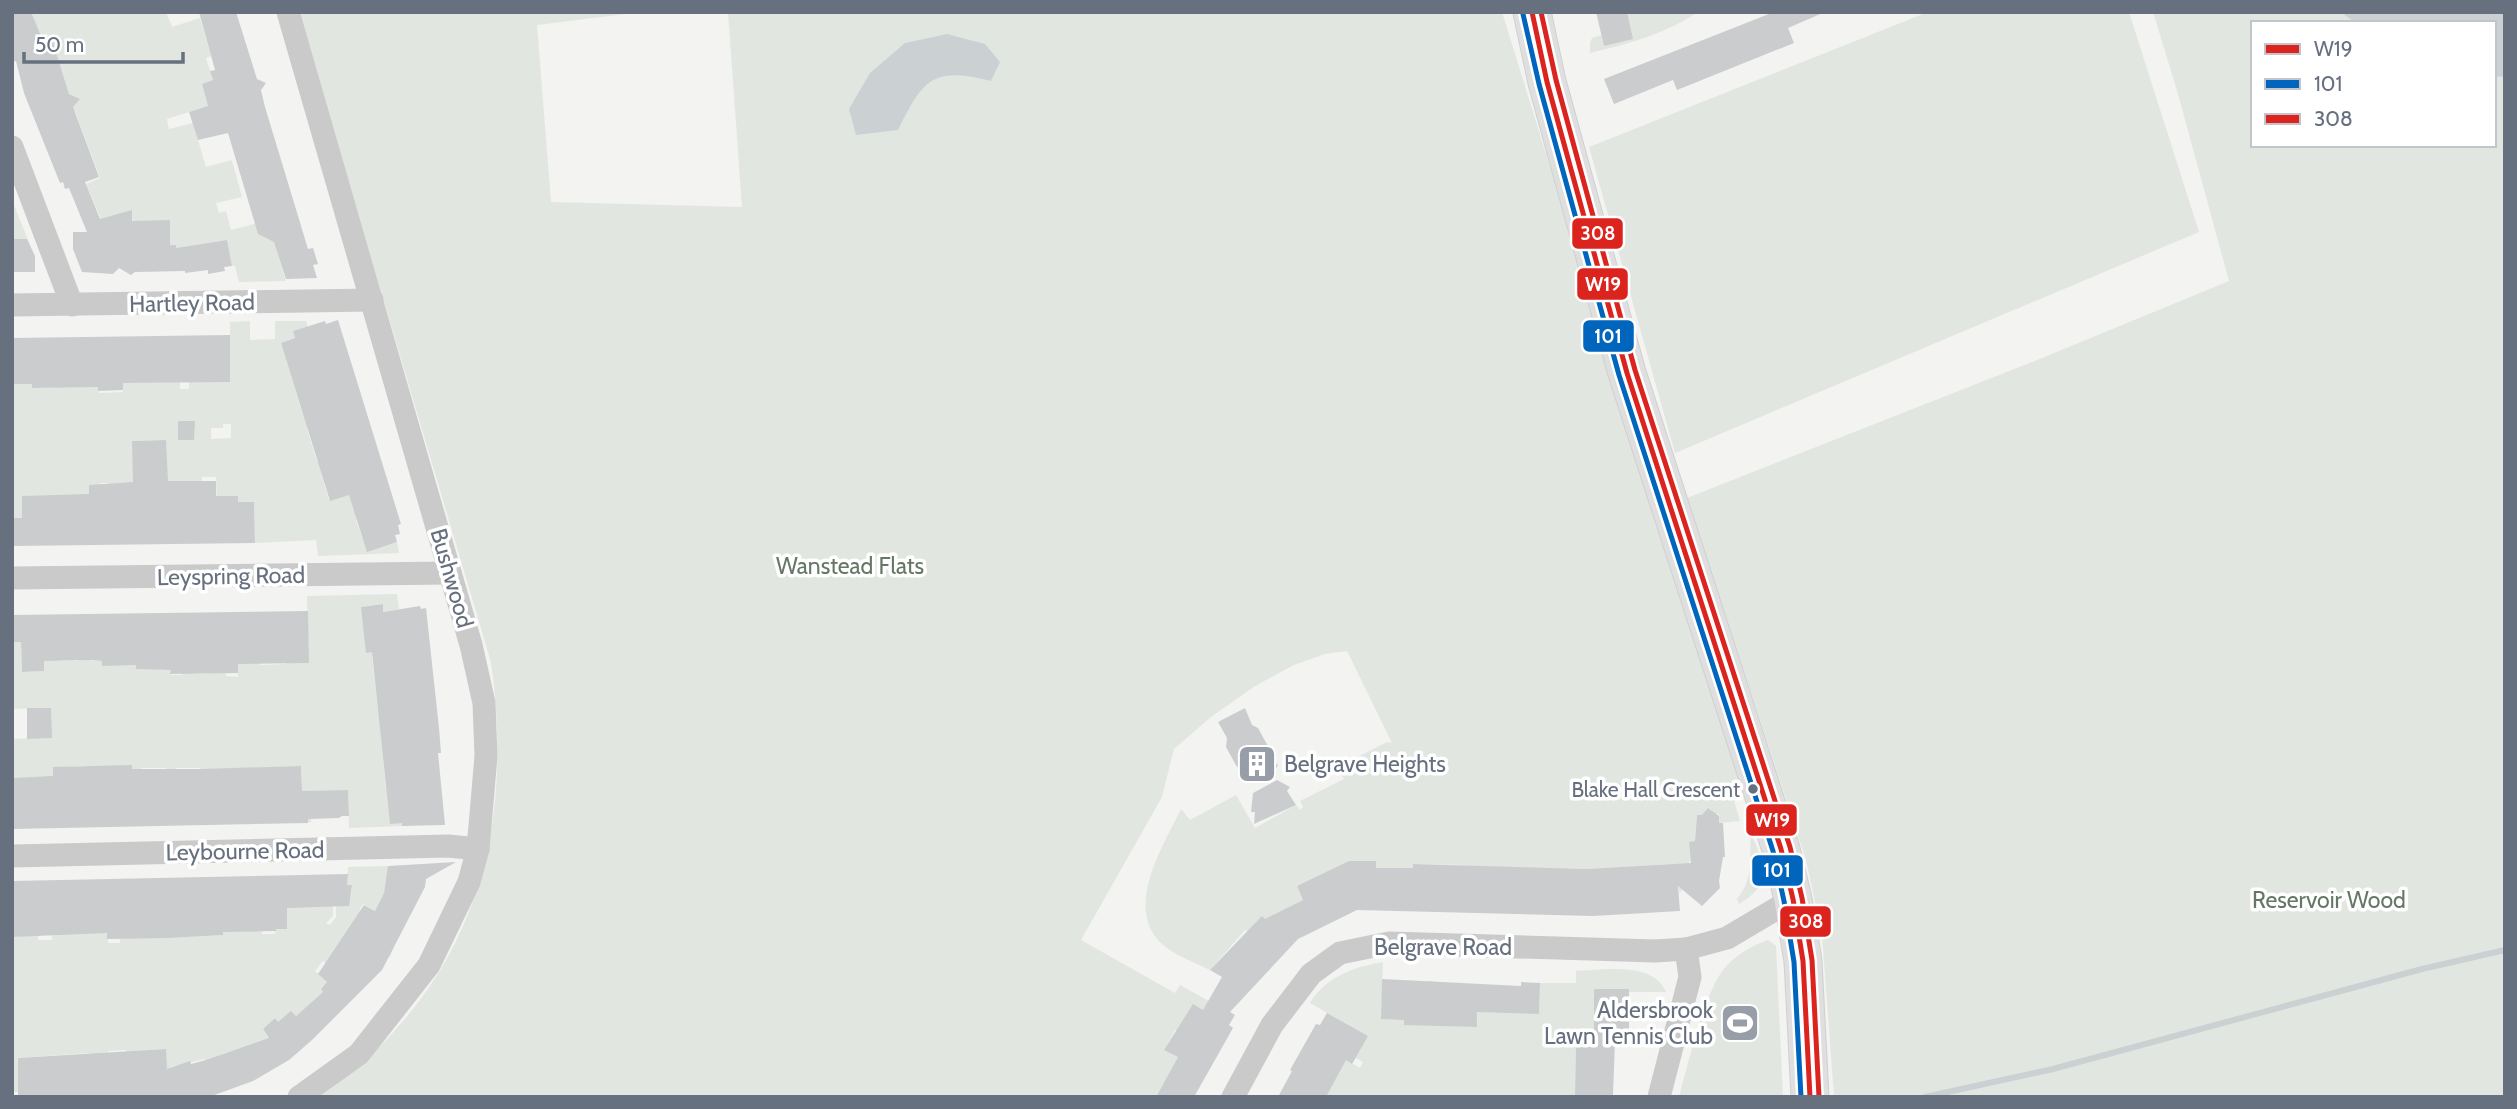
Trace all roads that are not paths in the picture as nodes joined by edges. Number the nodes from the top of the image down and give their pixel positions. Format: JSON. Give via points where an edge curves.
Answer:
{"nodes":[{"id":1,"x":288,"y":12,"type":"edge"},
{"id":2,"x":1532,"y":12,"type":"edge"},
{"id":3,"x":12,"y":147,"type":"edge"},
{"id":4,"x":372,"y":300,"type":"junction"},
{"id":5,"x":72,"y":304,"type":"junction"},
{"id":6,"x":12,"y":305,"type":"edge"},
{"id":7,"x":450,"y":573,"type":"junction"},
{"id":8,"x":12,"y":579,"type":"edge"},
{"id":9,"x":478,"y":849,"type":"junction"},
{"id":10,"x":12,"y":856,"type":"edge"},
{"id":11,"x":1793,"y":899,"type":"junction"},
{"id":12,"x":1686,"y":949,"type":"junction"},
{"id":13,"x":299,"y":1097,"type":"edge"},
{"id":14,"x":1233,"y":1097,"type":"edge"},
{"id":15,"x":1659,"y":1097,"type":"edge"},
{"id":16,"x":1810,"y":1097,"type":"edge"}],
"edges":[{"from":1,"to":4,"type":"street","name":"Bushwood"},
{"from":2,"to":11,"type":"main road","via":[[1627,373],[1782,849]]},
{"from":3,"to":5,"type":"street"},
{"from":4,"to":5,"type":"street","name":"Hartley Road"},
{"from":4,"to":7,"type":"street","name":"Bushwood"},
{"from":5,"to":6,"type":"street","name":"Hartley Road"},
{"from":7,"to":8,"type":"street","name":"Leyspring Road"},
{"from":7,"to":9,"type":"street","name":"Bushwood","via":[[484,703],[486,756]]},
{"from":9,"to":10,"type":"street","name":"Leybourne Road"},
{"from":9,"to":13,"type":"street","name":"Bushwood","via":[[469,882],[429,965],[359,1054]]},
{"from":11,"to":12,"type":"street","via":[[1727,938]]},
{"from":11,"to":16,"type":"main road","via":[[1803,961]]},
{"from":12,"to":14,"type":"street","name":"Belgrave Road","via":[[1389,943],[1340,953],[1311,974],[1272,1026]]},
{"from":12,"to":15,"type":"street","via":[[1690,977]]}]}
